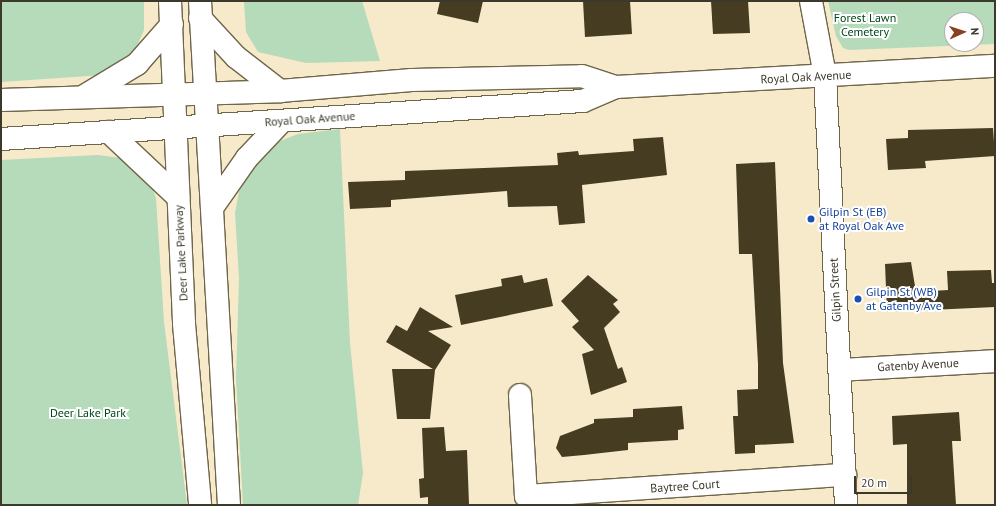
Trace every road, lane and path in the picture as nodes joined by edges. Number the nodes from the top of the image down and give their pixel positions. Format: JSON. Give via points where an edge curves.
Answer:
{"nodes":[{"id":1,"x":170,"y":1,"type":"edge"},
{"id":2,"x":811,"y":1,"type":"edge"},
{"id":3,"x":200,"y":9,"type":"edge"},
{"id":4,"x":172,"y":24,"type":"junction"},
{"id":5,"x":995,"y":66,"type":"edge"},
{"id":6,"x":825,"y":76,"type":"junction"},
{"id":7,"x":616,"y":87,"type":"junction"},
{"id":8,"x":280,"y":91,"type":"junction"},
{"id":9,"x":205,"y":93,"type":"junction"},
{"id":10,"x":175,"y":94,"type":"junction"},
{"id":11,"x":86,"y":95,"type":"junction"},
{"id":12,"x":1,"y":100,"type":"edge"},
{"id":13,"x":282,"y":121,"type":"junction"},
{"id":14,"x":207,"y":126,"type":"junction"},
{"id":15,"x":176,"y":128,"type":"junction"},
{"id":16,"x":109,"y":132,"type":"junction"},
{"id":17,"x":1,"y":139,"type":"edge"},
{"id":18,"x":178,"y":197,"type":"junction"},
{"id":19,"x":212,"y":208,"type":"junction"},
{"id":20,"x":995,"y":361,"type":"edge"},
{"id":21,"x":840,"y":370,"type":"junction"},
{"id":22,"x":520,"y":395,"type":"dead end"},
{"id":23,"x":845,"y":475,"type":"junction"},
{"id":24,"x":526,"y":501,"type":"edge"},
{"id":25,"x":200,"y":505,"type":"edge"},
{"id":26,"x":229,"y":505,"type":"edge"},
{"id":27,"x":846,"y":505,"type":"edge"}],
"edges":[{"from":1,"to":4,"type":"street","name":"Deer Lake Parkway"},
{"from":2,"to":6,"type":"street","name":"Gilpin Street"},
{"from":3,"to":8,"type":"street","via":[[236,57]]},
{"from":3,"to":9,"type":"street"},
{"from":4,"to":10,"type":"street","name":"Deer Lake Parkway"},
{"from":4,"to":11,"type":"street","via":[[137,64]]},
{"from":5,"to":6,"type":"street","name":"Royal Oak Avenue"},
{"from":6,"to":7,"type":"street","name":"Royal Oak Avenue"},
{"from":6,"to":21,"type":"street","name":"Gilpin Street"},
{"from":7,"to":8,"type":"street","name":"Royal Oak Avenue","via":[[582,76],[412,80]]},
{"from":7,"to":13,"type":"street","name":"Royal Oak Avenue","via":[[584,101]]},
{"from":8,"to":9,"type":"street","name":"Royal Oak Avenue"},
{"from":9,"to":10,"type":"street","name":"Royal Oak Avenue"},
{"from":9,"to":14,"type":"street"},
{"from":10,"to":11,"type":"street","name":"Royal Oak Avenue"},
{"from":10,"to":15,"type":"street","name":"Deer Lake Parkway"},
{"from":11,"to":12,"type":"street","name":"Royal Oak Avenue"},
{"from":13,"to":14,"type":"street","name":"Royal Oak Avenue"},
{"from":13,"to":19,"type":"street","via":[[246,158]]},
{"from":14,"to":15,"type":"street","name":"Royal Oak Avenue"},
{"from":14,"to":19,"type":"street"},
{"from":15,"to":16,"type":"street","name":"Royal Oak Avenue"},
{"from":15,"to":18,"type":"street","name":"Deer Lake Parkway"},
{"from":16,"to":17,"type":"street","name":"Royal Oak Avenue"},
{"from":16,"to":18,"type":"street"},
{"from":18,"to":25,"type":"street","name":"Deer Lake Parkway","via":[[184,324]]},
{"from":19,"to":26,"type":"street"},
{"from":20,"to":21,"type":"street","name":"Gatenby Avenue"},
{"from":21,"to":23,"type":"street","name":"Gilpin Street"},
{"from":22,"to":24,"type":"street","name":"Baytree Court"},
{"from":23,"to":24,"type":"street","name":"Baytree Court"},
{"from":23,"to":27,"type":"street","name":"Gilpin Street"}]}
